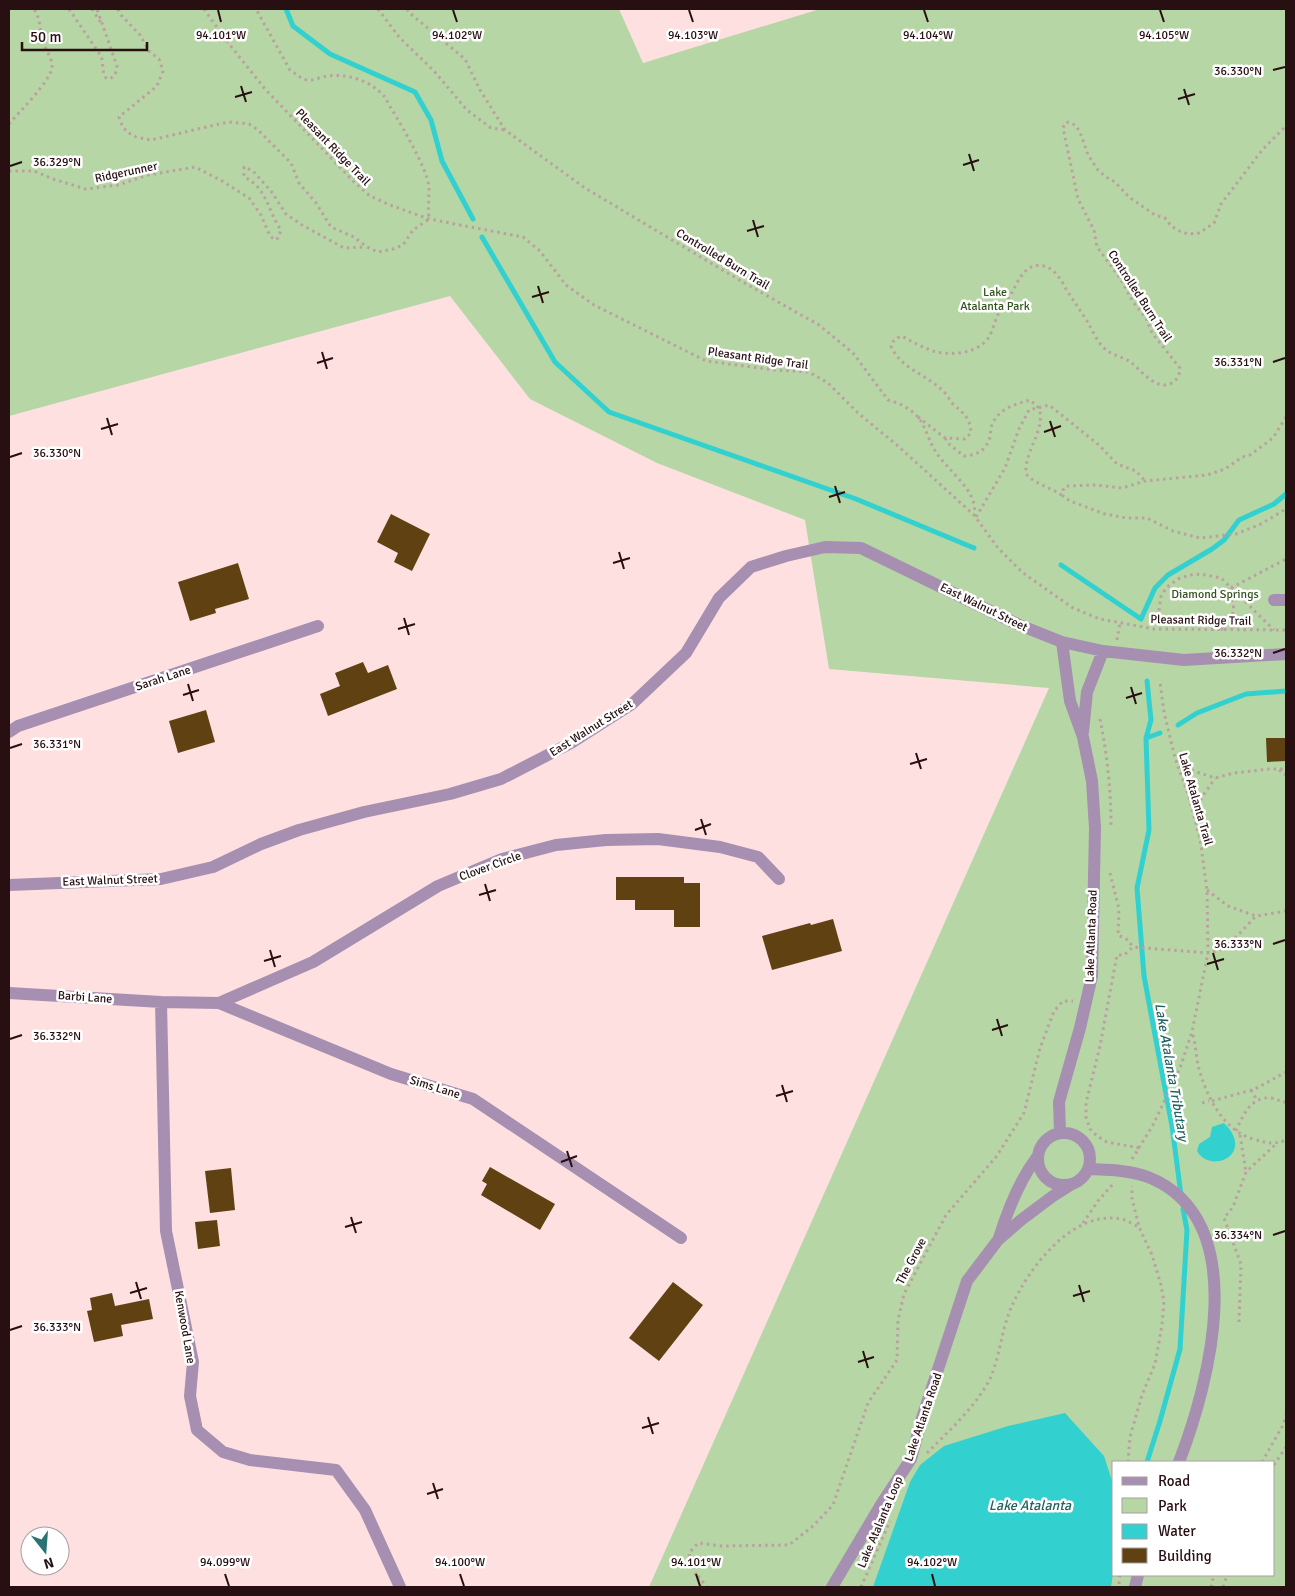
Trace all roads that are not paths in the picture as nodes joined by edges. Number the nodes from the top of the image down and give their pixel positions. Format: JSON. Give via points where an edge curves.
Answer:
{"nodes":[{"id":1,"x":318,"y":626,"type":"dead end"},
{"id":2,"x":1062,"y":642,"type":"junction"},
{"id":3,"x":1103,"y":651,"type":"junction"},
{"id":4,"x":1286,"y":654,"type":"edge"},
{"id":5,"x":9,"y":732,"type":"edge"},
{"id":6,"x":1083,"y":737,"type":"junction"},
{"id":7,"x":779,"y":879,"type":"dead end"},
{"id":8,"x":9,"y":884,"type":"edge"},
{"id":9,"x":9,"y":993,"type":"edge"},
{"id":10,"x":161,"y":1002,"type":"junction"},
{"id":11,"x":219,"y":1003,"type":"junction"},
{"id":12,"x":1060,"y":1133,"type":"junction"},
{"id":13,"x":1037,"y":1157,"type":"junction"},
{"id":14,"x":1088,"y":1169,"type":"junction"},
{"id":15,"x":1072,"y":1184,"type":"junction"},
{"id":16,"x":682,"y":1238,"type":"dead end"},
{"id":17,"x":998,"y":1240,"type":"junction"},
{"id":18,"x":1179,"y":1461,"type":"edge"},
{"id":19,"x":400,"y":1587,"type":"edge"},
{"id":20,"x":832,"y":1587,"type":"edge"}],
"edges":[{"from":1,"to":5,"type":"street","name":"Sarah Lane","via":[[18,726]]},
{"from":2,"to":3,"type":"street","name":"East Walnut Street"},
{"from":2,"to":6,"type":"street","name":"Lake Atlanta Road","via":[[1070,701]]},
{"from":2,"to":8,"type":"street","name":"East Walnut Street","via":[[1017,624],[860,548],[825,546],[751,567],[719,598],[686,653],[632,704],[571,743],[501,779],[299,830],[213,867],[161,879]]},
{"from":3,"to":4,"type":"street","name":"East Walnut Street","via":[[1184,660]]},
{"from":3,"to":6,"type":"street","name":"Lake Atlanta Road","via":[[1087,692]]},
{"from":6,"to":12,"type":"street","name":"Lake Atlanta Road","via":[[1092,781],[1094,828],[1092,976],[1059,1102]]},
{"from":7,"to":11,"type":"street","name":"Clover Circle","via":[[758,857],[720,847],[658,839],[556,845],[502,859],[438,886],[312,962]]},
{"from":9,"to":10,"type":"street","name":"Barbi Lane"},
{"from":10,"to":11,"type":"street","name":"Sims Lane"},
{"from":10,"to":19,"type":"street","name":"Kenwood Lane","via":[[166,1231],[193,1362],[190,1396],[197,1430],[223,1452],[250,1460],[336,1470],[365,1510]]},
{"from":11,"to":16,"type":"street","name":"Sims Lane","via":[[391,1074],[473,1099]]},
{"from":12,"to":13,"type":"street","via":[[1044,1141]]},
{"from":12,"to":14,"type":"street","via":[[1069,1133],[1084,1141],[1090,1157]]},
{"from":13,"to":15,"type":"street","via":[[1042,1174],[1048,1180],[1055,1184]]},
{"from":13,"to":17,"type":"street","name":"Lake Atlanta Road","via":[[1008,1210]]},
{"from":14,"to":15,"type":"street","via":[[1080,1180]]},
{"from":14,"to":18,"type":"street","via":[[1148,1176],[1166,1186],[1192,1209],[1208,1248],[1215,1305],[1213,1338],[1190,1435]]},
{"from":15,"to":17,"type":"street","name":"Lake Atlanta Road","via":[[1020,1220]]},
{"from":17,"to":20,"type":"street","name":"Lake Atlanta Road","via":[[967,1281],[911,1458]]}]}
